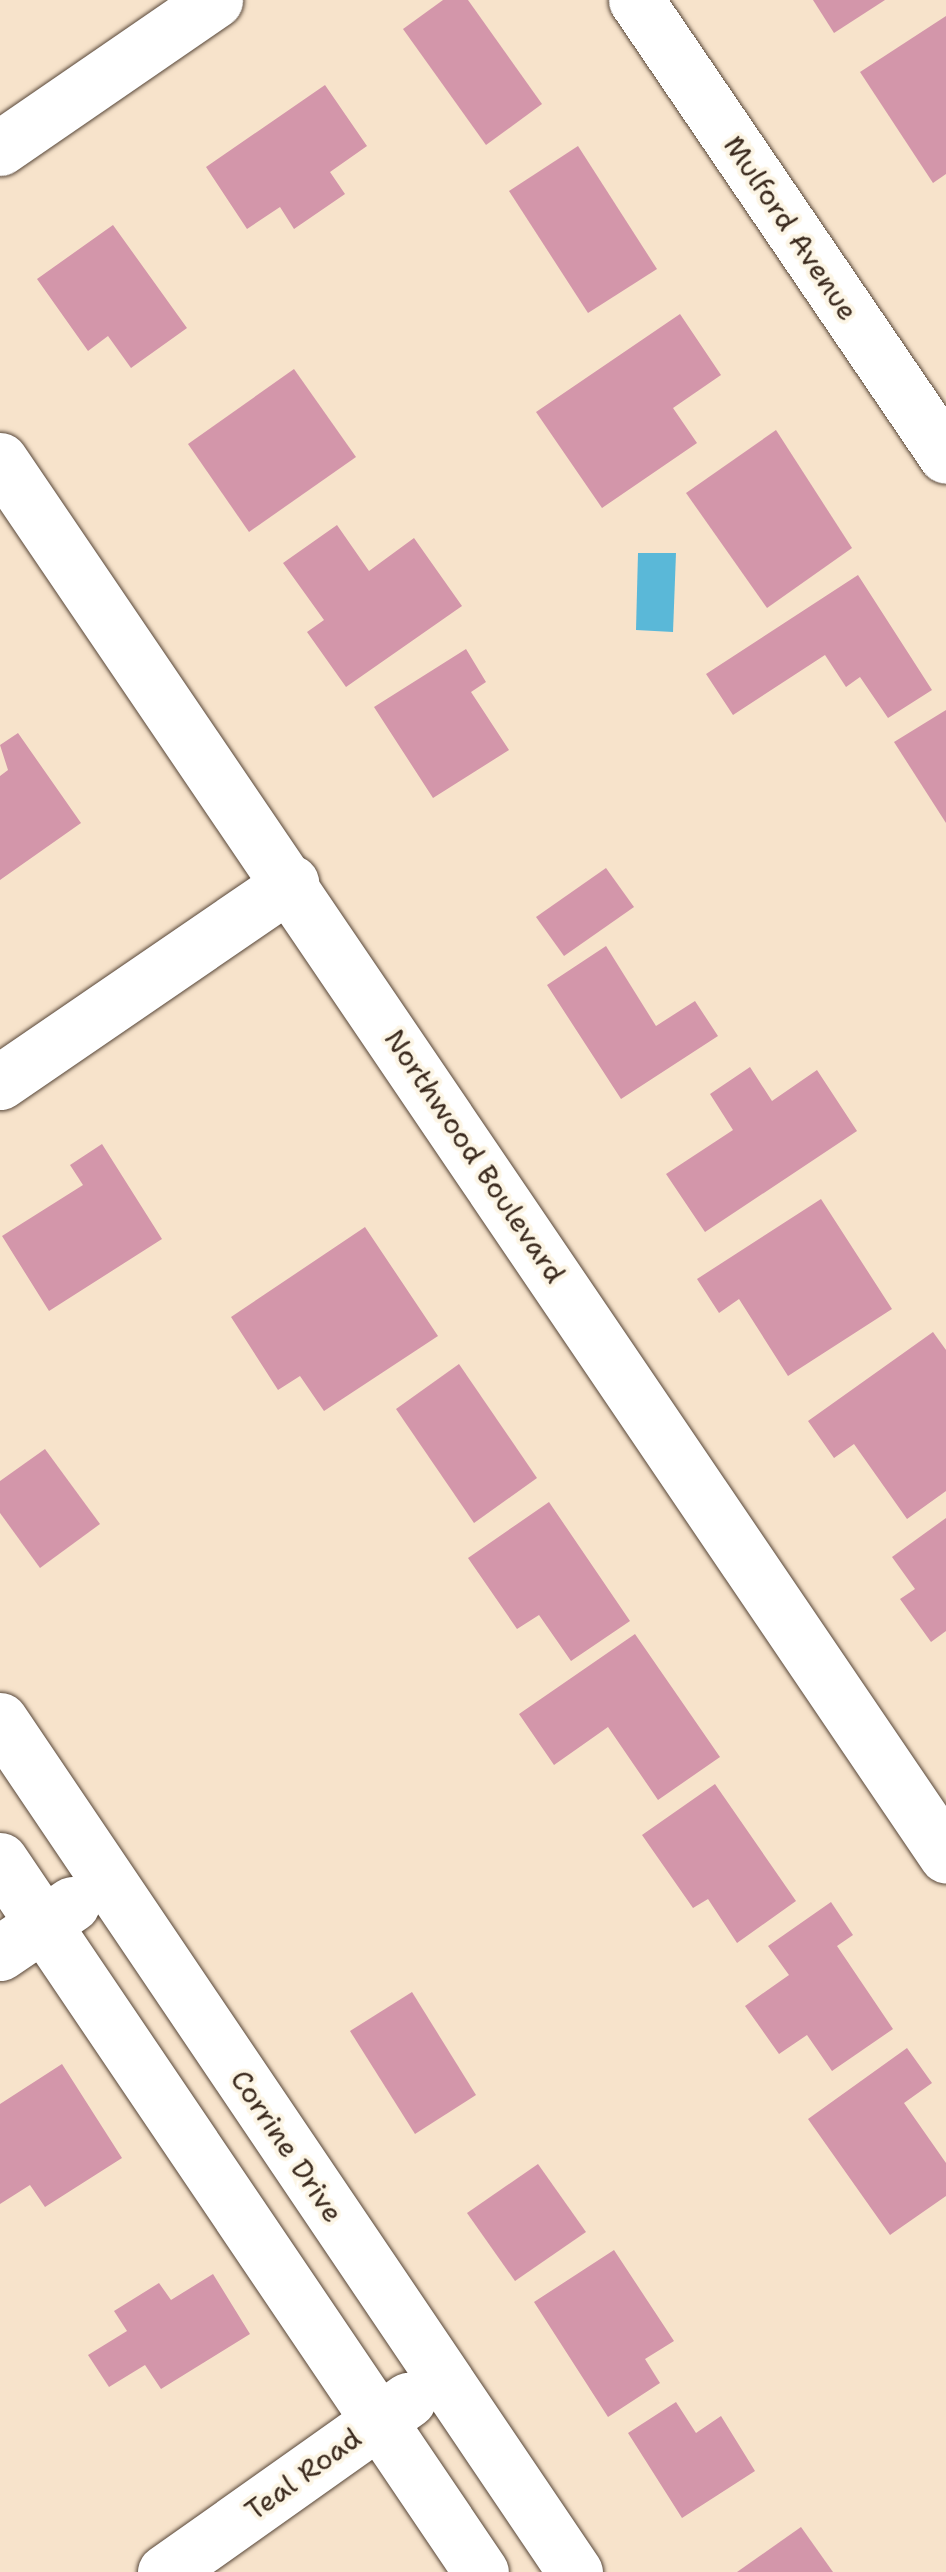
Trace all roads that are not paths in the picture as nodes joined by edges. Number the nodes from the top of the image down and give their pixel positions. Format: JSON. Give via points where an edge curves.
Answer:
{"nodes":[{"id":1,"x":215,"y":0,"type":"edge"},
{"id":2,"x":636,"y":0,"type":"edge"},
{"id":3,"x":0,"y":148,"type":"edge"},
{"id":4,"x":946,"y":456,"type":"edge"},
{"id":5,"x":0,"y":460,"type":"edge"},
{"id":6,"x":291,"y":883,"type":"junction"},
{"id":7,"x":0,"y":1082,"type":"edge"},
{"id":8,"x":0,"y":1720,"type":"edge"},
{"id":9,"x":946,"y":1855,"type":"edge"},
{"id":10,"x":0,"y":1860,"type":"edge"},
{"id":11,"x":109,"y":1879,"type":"junction"},
{"id":12,"x":21,"y":1938,"type":"edge"},
{"id":13,"x":442,"y":2377,"type":"junction"},
{"id":14,"x":377,"y":2421,"type":"junction"},
{"id":15,"x":166,"y":2572,"type":"edge"},
{"id":16,"x":481,"y":2572,"type":"edge"},
{"id":17,"x":576,"y":2572,"type":"edge"}],
"edges":[{"from":1,"to":3,"type":"street"},
{"from":2,"to":4,"type":"street","name":"Mulford Avenue"},
{"from":5,"to":6,"type":"street","name":"Northwood Boulevard"},
{"from":6,"to":7,"type":"street"},
{"from":6,"to":9,"type":"street","name":"Northwood Boulevard"},
{"from":8,"to":11,"type":"street","name":"Corrine Drive"},
{"from":10,"to":12,"type":"street"},
{"from":11,"to":12,"type":"street"},
{"from":11,"to":13,"type":"street","name":"Corrine Drive"},
{"from":12,"to":14,"type":"street"},
{"from":13,"to":14,"type":"street","name":"Teal Road"},
{"from":13,"to":17,"type":"street","name":"Corrine Drive"},
{"from":14,"to":15,"type":"street","name":"Teal Road"},
{"from":14,"to":16,"type":"street"}]}
